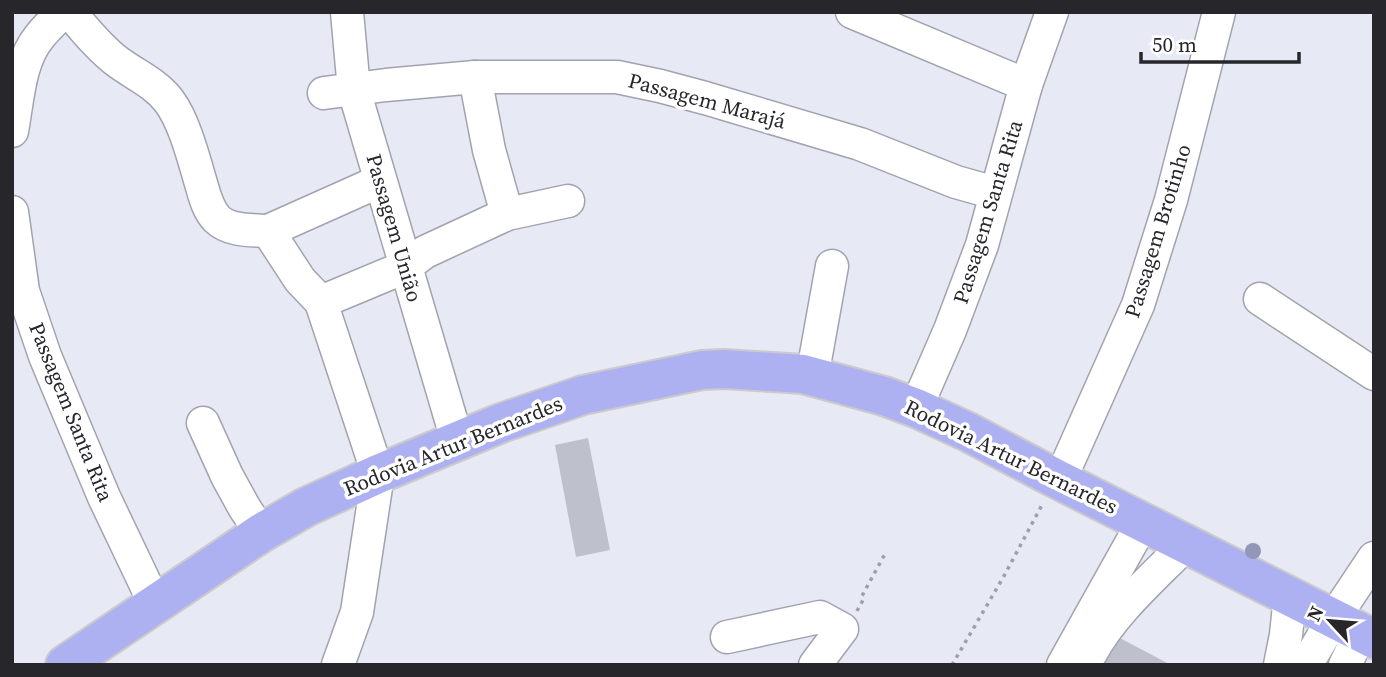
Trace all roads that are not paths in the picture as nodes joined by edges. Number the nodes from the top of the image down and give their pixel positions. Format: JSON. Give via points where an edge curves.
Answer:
{"nodes":[{"id":1,"x":63,"y":12,"type":"edge"},
{"id":2,"x":70,"y":12,"type":"edge"},
{"id":3,"x":346,"y":12,"type":"edge"},
{"id":4,"x":852,"y":12,"type":"edge"},
{"id":5,"x":1052,"y":12,"type":"edge"},
{"id":6,"x":1219,"y":12,"type":"edge"},
{"id":7,"x":475,"y":77,"type":"junction"},
{"id":8,"x":1026,"y":85,"type":"junction"},
{"id":9,"x":339,"y":92,"type":"junction"},
{"id":10,"x":14,"y":114,"type":"edge"},
{"id":11,"x":380,"y":181,"type":"junction"},
{"id":12,"x":995,"y":193,"type":"junction"},
{"id":13,"x":568,"y":201,"type":"dead end"},
{"id":14,"x":12,"y":212,"type":"edge"},
{"id":15,"x":507,"y":214,"type":"junction"},
{"id":16,"x":268,"y":231,"type":"junction"},
{"id":17,"x":832,"y":266,"type":"dead end"},
{"id":18,"x":405,"y":267,"type":"junction"},
{"id":19,"x":1260,"y":299,"type":"dead end"},
{"id":20,"x":321,"y":302,"type":"junction"},
{"id":21,"x":1374,"y":374,"type":"edge"},
{"id":22,"x":813,"y":377,"type":"junction"},
{"id":23,"x":916,"y":408,"type":"junction"},
{"id":24,"x":203,"y":423,"type":"dead end"},
{"id":25,"x":457,"y":440,"type":"junction"},
{"id":26,"x":378,"y":474,"type":"junction"},
{"id":27,"x":1058,"y":479,"type":"junction"},
{"id":28,"x":1143,"y":522,"type":"junction"},
{"id":29,"x":261,"y":533,"type":"junction"},
{"id":30,"x":1186,"y":544,"type":"junction"},
{"id":31,"x":1374,"y":558,"type":"edge"},
{"id":32,"x":1290,"y":596,"type":"junction"},
{"id":33,"x":155,"y":604,"type":"junction"},
{"id":34,"x":727,"y":637,"type":"dead end"},
{"id":35,"x":1353,"y":638,"type":"edge"},
{"id":36,"x":65,"y":665,"type":"edge"},
{"id":37,"x":338,"y":665,"type":"edge"},
{"id":38,"x":815,"y":665,"type":"edge"},
{"id":39,"x":1063,"y":665,"type":"edge"},
{"id":40,"x":1085,"y":665,"type":"edge"},
{"id":41,"x":1280,"y":665,"type":"edge"},
{"id":42,"x":1306,"y":665,"type":"edge"}],
"edges":[{"from":1,"to":10,"type":"street","via":[[29,54]]},
{"from":2,"to":16,"type":"street","via":[[107,53],[169,101],[216,218],[233,228]]},
{"from":3,"to":9,"type":"street","name":"Passagem União"},
{"from":4,"to":8,"type":"street"},
{"from":5,"to":8,"type":"street","name":"Passagem Santa Rita"},
{"from":6,"to":27,"type":"street","name":"Passagem Brotinho","via":[[1171,200],[1138,305]]},
{"from":7,"to":9,"type":"street","name":"Passagem Marajá"},
{"from":7,"to":12,"type":"street","name":"Passagem Marajá","via":[[617,77],[660,86],[860,144]]},
{"from":7,"to":15,"type":"street"},
{"from":8,"to":12,"type":"street","name":"Passagem Santa Rita"},
{"from":9,"to":11,"type":"street","name":"Passagem União"},
{"from":11,"to":16,"type":"street"},
{"from":11,"to":18,"type":"street","name":"Passagem União"},
{"from":12,"to":23,"type":"street","name":"Passagem Santa Rita","via":[[982,245]]},
{"from":13,"to":15,"type":"street"},
{"from":14,"to":33,"type":"street","name":"Passagem Santa Rita","via":[[23,291],[45,356]]},
{"from":15,"to":18,"type":"street","via":[[425,252]]},
{"from":16,"to":20,"type":"street","via":[[300,280]]},
{"from":17,"to":22,"type":"street"},
{"from":18,"to":20,"type":"street"},
{"from":18,"to":25,"type":"street","name":"Passagem União"},
{"from":19,"to":21,"type":"street"},
{"from":20,"to":26,"type":"street"},
{"from":22,"to":23,"type":"main road","name":"Rodovia Artur Bernardes"},
{"from":22,"to":25,"type":"main road","name":"Rodovia Artur Bernardes","via":[[702,370],[583,395]]},
{"from":23,"to":27,"type":"main road","name":"Rodovia Artur Bernardes"},
{"from":24,"to":29,"type":"street"},
{"from":25,"to":26,"type":"main road","name":"Rodovia Artur Bernardes"},
{"from":26,"to":29,"type":"main road","name":"Rodovia Artur Bernardes"},
{"from":26,"to":37,"type":"street","via":[[357,612]]},
{"from":27,"to":28,"type":"main road","name":"Rodovia Artur Bernardes"},
{"from":28,"to":30,"type":"main road","name":"Rodovia Artur Bernardes"},
{"from":28,"to":39,"type":"street"},
{"from":29,"to":33,"type":"main road","name":"Rodovia Artur Bernardes"},
{"from":30,"to":32,"type":"main road","name":"Rodovia Artur Bernardes"},
{"from":30,"to":40,"type":"street","via":[[1116,616]]},
{"from":31,"to":35,"type":"street"},
{"from":32,"to":35,"type":"main road","name":"Rodovia Artur Bernardes"},
{"from":32,"to":41,"type":"street"},
{"from":33,"to":36,"type":"main road","name":"Rodovia Artur Bernardes"},
{"from":34,"to":38,"type":"street","via":[[820,617],[842,629]]},
{"from":35,"to":42,"type":"street"}]}
